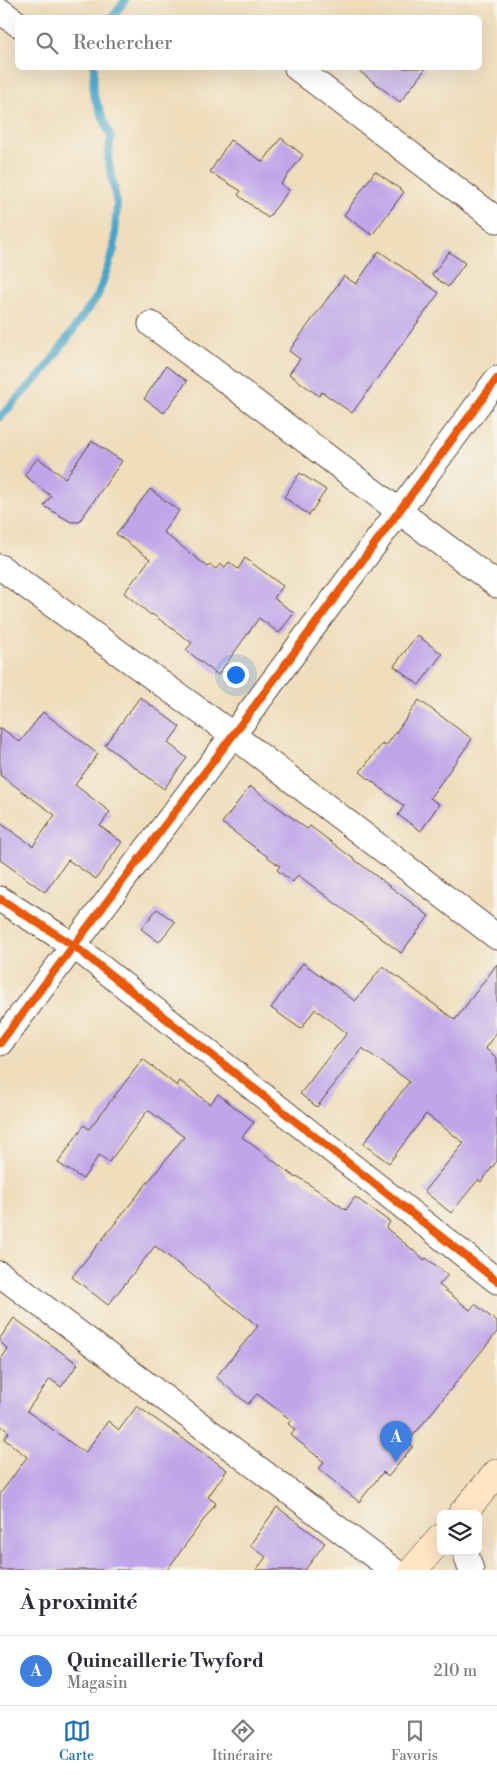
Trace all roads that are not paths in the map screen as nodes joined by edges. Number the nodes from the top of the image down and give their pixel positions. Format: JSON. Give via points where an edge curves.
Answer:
{"nodes":[{"id":1,"x":0,"y":11,"type":"edge"},
{"id":2,"x":15,"y":22,"type":"edge"},
{"id":3,"x":300,"y":70,"type":"edge"},
{"id":4,"x":497,"y":220,"type":"edge"},
{"id":5,"x":151,"y":324,"type":"dead end"},
{"id":6,"x":497,"y":379,"type":"edge"},
{"id":7,"x":399,"y":511,"type":"junction"},
{"id":8,"x":0,"y":567,"type":"edge"},
{"id":9,"x":497,"y":585,"type":"edge"},
{"id":10,"x":233,"y":734,"type":"junction"},
{"id":11,"x":0,"y":899,"type":"edge"},
{"id":12,"x":497,"y":937,"type":"edge"},
{"id":13,"x":73,"y":945,"type":"junction"},
{"id":14,"x":0,"y":1043,"type":"edge"},
{"id":15,"x":0,"y":1274,"type":"edge"},
{"id":16,"x":497,"y":1281,"type":"edge"},
{"id":17,"x":497,"y":1473,"type":"edge"},
{"id":18,"x":465,"y":1510,"type":"edge"},
{"id":19,"x":437,"y":1543,"type":"edge"},
{"id":20,"x":466,"y":1555,"type":"edge"},
{"id":21,"x":393,"y":1570,"type":"edge"},
{"id":22,"x":413,"y":1570,"type":"edge"},
{"id":23,"x":471,"y":1570,"type":"edge"}],
"edges":[{"from":1,"to":2,"type":"street"},
{"from":3,"to":4,"type":"street"},
{"from":5,"to":7,"type":"street"},
{"from":6,"to":7,"type":"street"},
{"from":7,"to":9,"type":"street"},
{"from":7,"to":10,"type":"street"},
{"from":8,"to":10,"type":"street"},
{"from":10,"to":12,"type":"street"},
{"from":10,"to":13,"type":"street"},
{"from":11,"to":13,"type":"street"},
{"from":13,"to":14,"type":"street"},
{"from":13,"to":16,"type":"street"},
{"from":15,"to":21,"type":"street"},
{"from":17,"to":18,"type":"street"},
{"from":19,"to":22,"type":"street"},
{"from":20,"to":23,"type":"street"}]}
